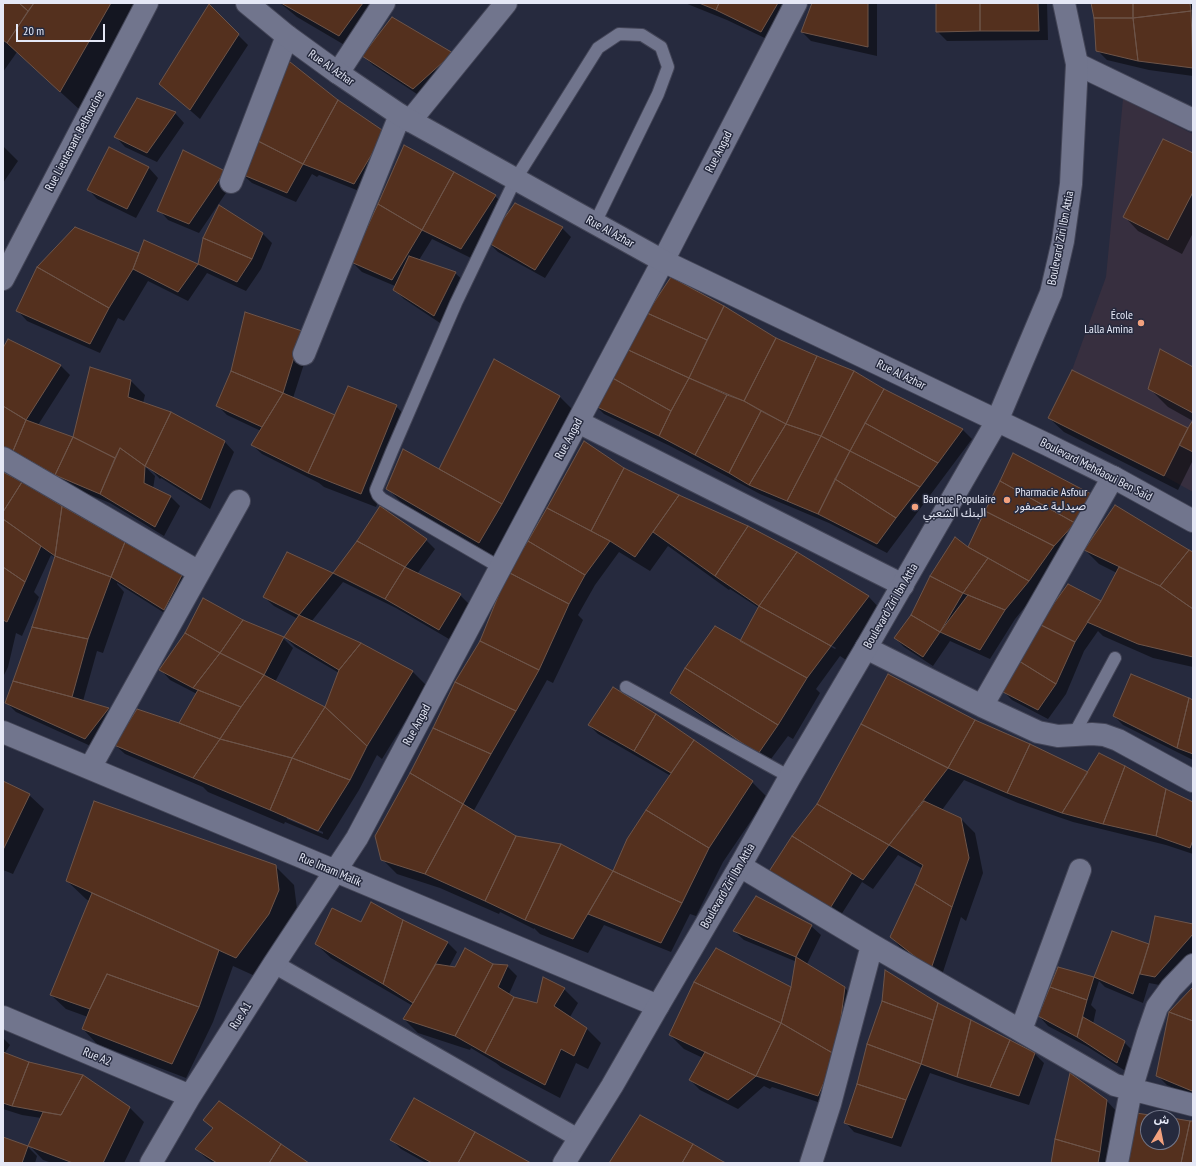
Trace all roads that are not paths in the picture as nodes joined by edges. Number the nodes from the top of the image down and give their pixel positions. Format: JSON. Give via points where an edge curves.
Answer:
{"nodes":[{"id":1,"x":147,"y":3,"type":"edge"},
{"id":2,"x":247,"y":3,"type":"edge"},
{"id":3,"x":384,"y":3,"type":"edge"},
{"id":4,"x":506,"y":3,"type":"edge"},
{"id":5,"x":796,"y":3,"type":"edge"},
{"id":6,"x":1064,"y":3,"type":"edge"},
{"id":7,"x":287,"y":36,"type":"junction"},
{"id":8,"x":1077,"y":64,"type":"junction"},
{"id":9,"x":338,"y":73,"type":"junction"},
{"id":10,"x":405,"y":118,"type":"junction"},
{"id":11,"x":1193,"y":120,"type":"edge"},
{"id":12,"x":516,"y":180,"type":"junction"},
{"id":13,"x":231,"y":182,"type":"dead end"},
{"id":14,"x":595,"y":223,"type":"junction"},
{"id":15,"x":663,"y":261,"type":"junction"},
{"id":16,"x":3,"y":279,"type":"edge"},
{"id":17,"x":304,"y":354,"type":"dead end"},
{"id":18,"x":997,"y":421,"type":"junction"},
{"id":19,"x":578,"y":422,"type":"junction"},
{"id":20,"x":3,"y":458,"type":"edge"},
{"id":21,"x":1112,"y":477,"type":"junction"},
{"id":22,"x":239,"y":501,"type":"dead end"},
{"id":23,"x":1193,"y":521,"type":"edge"},
{"id":24,"x":501,"y":568,"type":"junction"},
{"id":25,"x":199,"y":572,"type":"junction"},
{"id":26,"x":903,"y":585,"type":"junction"},
{"id":27,"x":866,"y":648,"type":"junction"},
{"id":28,"x":1115,"y":658,"type":"dead end"},
{"id":29,"x":626,"y":687,"type":"dead end"},
{"id":30,"x":982,"y":706,"type":"junction"},
{"id":31,"x":3,"y":732,"type":"edge"},
{"id":32,"x":1073,"y":736,"type":"junction"},
{"id":33,"x":90,"y":768,"type":"junction"},
{"id":34,"x":790,"y":777,"type":"junction"},
{"id":35,"x":1193,"y":781,"type":"edge"},
{"id":36,"x":740,"y":866,"type":"junction"},
{"id":37,"x":1080,"y":870,"type":"dead end"},
{"id":38,"x":336,"y":872,"type":"junction"},
{"id":39,"x":872,"y":945,"type":"junction"},
{"id":40,"x":274,"y":964,"type":"junction"},
{"id":41,"x":1193,"y":965,"type":"edge"},
{"id":42,"x":658,"y":1006,"type":"junction"},
{"id":43,"x":3,"y":1017,"type":"edge"},
{"id":44,"x":1021,"y":1030,"type":"junction"},
{"id":45,"x":1131,"y":1090,"type":"junction"},
{"id":46,"x":190,"y":1096,"type":"junction"},
{"id":47,"x":1193,"y":1105,"type":"edge"},
{"id":48,"x":580,"y":1139,"type":"junction"},
{"id":49,"x":151,"y":1163,"type":"edge"},
{"id":50,"x":564,"y":1163,"type":"edge"},
{"id":51,"x":811,"y":1163,"type":"edge"},
{"id":52,"x":1117,"y":1163,"type":"edge"}],
"edges":[{"from":1,"to":16,"type":"street","name":"Rue Lieutenant Belhoucine"},
{"from":2,"to":7,"type":"street","name":"Rue Al Azhar"},
{"from":3,"to":9,"type":"street"},
{"from":4,"to":10,"type":"street"},
{"from":5,"to":15,"type":"street","name":"Rue Angad"},
{"from":6,"to":8,"type":"street","name":"Boulevard Ziri Ibn Attia"},
{"from":7,"to":9,"type":"street","name":"Rue Al Azhar"},
{"from":7,"to":13,"type":"street"},
{"from":8,"to":11,"type":"street"},
{"from":8,"to":18,"type":"street","name":"Boulevard Ziri Ibn Attia","via":[[1071,184],[1051,294]]},
{"from":9,"to":10,"type":"street","name":"Rue Al Azhar"},
{"from":10,"to":12,"type":"street","name":"Rue Al Azhar"},
{"from":10,"to":17,"type":"street"},
{"from":12,"to":14,"type":"street","name":"Rue Al Azhar"},
{"from":12,"to":14,"type":"lane","via":[[598,48],[619,34],[642,35],[661,47],[668,67],[658,94]]},
{"from":12,"to":24,"type":"lane","via":[[456,303],[376,490],[382,499]]},
{"from":14,"to":15,"type":"street","name":"Rue Al Azhar"},
{"from":15,"to":18,"type":"street","name":"Rue Al Azhar"},
{"from":15,"to":19,"type":"street","name":"Rue Angad"},
{"from":18,"to":21,"type":"street","name":"Boulevard Mehdaoui Ben Said"},
{"from":18,"to":26,"type":"street","name":"Boulevard Ziri Ibn Attia"},
{"from":19,"to":24,"type":"street","name":"Rue Angad"},
{"from":19,"to":26,"type":"street"},
{"from":20,"to":25,"type":"street"},
{"from":21,"to":23,"type":"street","name":"Boulevard Mehdaoui Ben Said"},
{"from":21,"to":30,"type":"street"},
{"from":22,"to":25,"type":"street"},
{"from":24,"to":38,"type":"street","name":"Rue Angad","via":[[357,838]]},
{"from":25,"to":33,"type":"street"},
{"from":26,"to":27,"type":"street","name":"Boulevard Ziri Ibn Attia"},
{"from":27,"to":30,"type":"street"},
{"from":27,"to":34,"type":"street","name":"Boulevard Ziri Ibn Attia"},
{"from":28,"to":32,"type":"lane"},
{"from":29,"to":34,"type":"lane"},
{"from":30,"to":32,"type":"street","via":[[1038,732]]},
{"from":31,"to":33,"type":"street","name":"Rue Imam Malik"},
{"from":32,"to":35,"type":"street","via":[[1104,735],[1118,740]]},
{"from":33,"to":38,"type":"street","name":"Rue Imam Malik"},
{"from":34,"to":36,"type":"street","name":"Boulevard Ziri Ibn Attia"},
{"from":36,"to":39,"type":"street"},
{"from":36,"to":42,"type":"street","name":"Boulevard Ziri Ibn Attia"},
{"from":37,"to":44,"type":"street"},
{"from":38,"to":40,"type":"street","name":"Rue A1"},
{"from":38,"to":42,"type":"street","name":"Rue Imam Malik"},
{"from":39,"to":44,"type":"street"},
{"from":39,"to":51,"type":"street","via":[[830,1104]]},
{"from":40,"to":46,"type":"street","name":"Rue A1"},
{"from":40,"to":48,"type":"street"},
{"from":41,"to":45,"type":"street","via":[[1171,988],[1158,1007]]},
{"from":42,"to":48,"type":"street","name":"Boulevard Ziri Ibn Attia"},
{"from":43,"to":46,"type":"street","name":"Rue A2"},
{"from":44,"to":45,"type":"street","via":[[1115,1085]]},
{"from":45,"to":47,"type":"street"},
{"from":45,"to":52,"type":"street"},
{"from":46,"to":49,"type":"street","name":"Rue A1"},
{"from":48,"to":50,"type":"street","name":"Boulevard Ziri Ibn Attia"}]}
